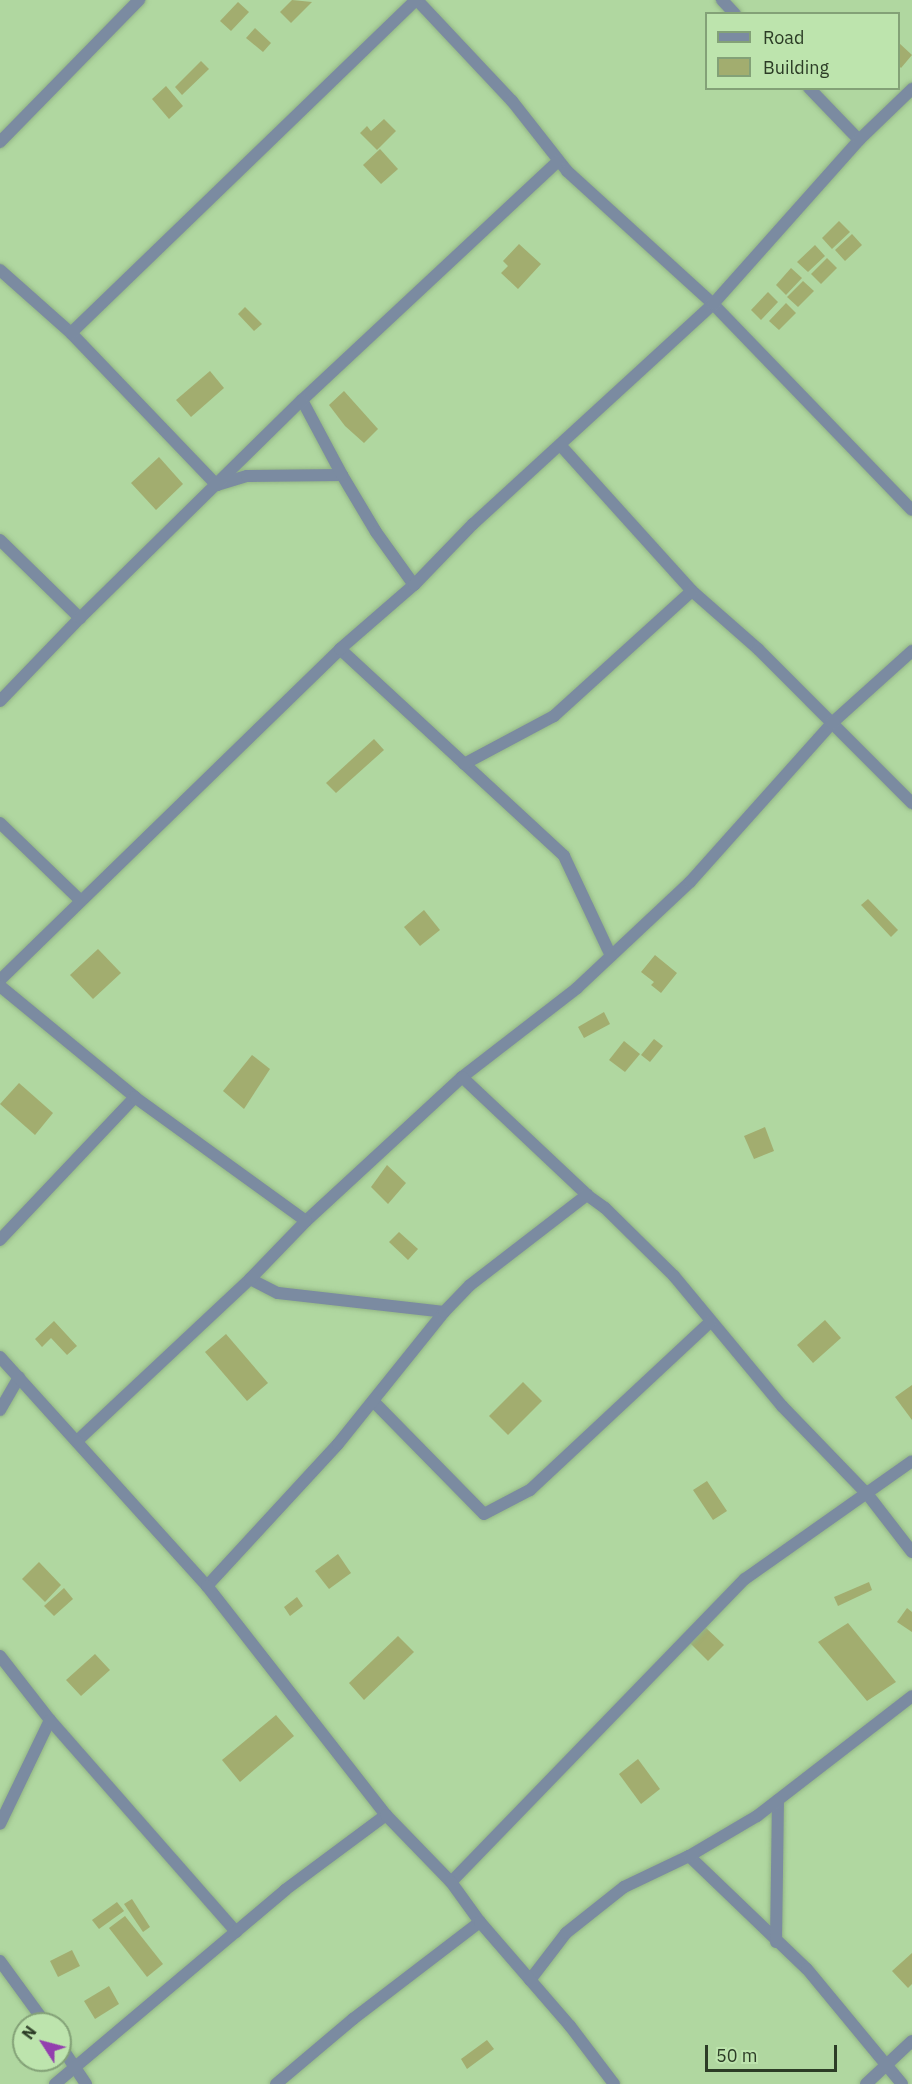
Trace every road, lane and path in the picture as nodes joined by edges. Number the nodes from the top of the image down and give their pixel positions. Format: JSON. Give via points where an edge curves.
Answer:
{"nodes":[{"id":1,"x":139,"y":0,"type":"edge"},
{"id":2,"x":417,"y":0,"type":"edge"},
{"id":3,"x":722,"y":0,"type":"edge"},
{"id":4,"x":733,"y":12,"type":"edge"},
{"id":5,"x":912,"y":89,"type":"edge"},
{"id":6,"x":811,"y":90,"type":"edge"},
{"id":7,"x":859,"y":140,"type":"junction"},
{"id":8,"x":0,"y":142,"type":"edge"},
{"id":9,"x":558,"y":161,"type":"junction"},
{"id":10,"x":0,"y":270,"type":"edge"},
{"id":11,"x":713,"y":304,"type":"junction"},
{"id":12,"x":71,"y":333,"type":"junction"},
{"id":13,"x":302,"y":400,"type":"junction"},
{"id":14,"x":561,"y":446,"type":"junction"},
{"id":15,"x":342,"y":475,"type":"junction"},
{"id":16,"x":217,"y":485,"type":"junction"},
{"id":17,"x":912,"y":510,"type":"edge"},
{"id":18,"x":0,"y":540,"type":"edge"},
{"id":19,"x":414,"y":585,"type":"junction"},
{"id":20,"x":692,"y":591,"type":"junction"},
{"id":21,"x":80,"y":618,"type":"junction"},
{"id":22,"x":340,"y":650,"type":"junction"},
{"id":23,"x":912,"y":651,"type":"edge"},
{"id":24,"x":0,"y":701,"type":"edge"},
{"id":25,"x":832,"y":723,"type":"junction"},
{"id":26,"x":464,"y":764,"type":"junction"},
{"id":27,"x":912,"y":803,"type":"edge"},
{"id":28,"x":0,"y":824,"type":"edge"},
{"id":29,"x":80,"y":900,"type":"junction"},
{"id":30,"x":611,"y":956,"type":"junction"},
{"id":31,"x":0,"y":980,"type":"edge"},
{"id":32,"x":0,"y":986,"type":"edge"},
{"id":33,"x":462,"y":1077,"type":"junction"},
{"id":34,"x":135,"y":1097,"type":"junction"},
{"id":35,"x":587,"y":1195,"type":"junction"},
{"id":36,"x":306,"y":1221,"type":"junction"},
{"id":37,"x":0,"y":1240,"type":"edge"},
{"id":38,"x":250,"y":1279,"type":"junction"},
{"id":39,"x":444,"y":1312,"type":"junction"},
{"id":40,"x":710,"y":1322,"type":"junction"},
{"id":41,"x":0,"y":1357,"type":"edge"},
{"id":42,"x":19,"y":1377,"type":"junction"},
{"id":43,"x":373,"y":1401,"type":"junction"},
{"id":44,"x":0,"y":1410,"type":"edge"},
{"id":45,"x":77,"y":1441,"type":"junction"},
{"id":46,"x":912,"y":1461,"type":"edge"},
{"id":47,"x":868,"y":1495,"type":"junction"},
{"id":48,"x":912,"y":1552,"type":"edge"},
{"id":49,"x":207,"y":1586,"type":"junction"},
{"id":50,"x":0,"y":1656,"type":"edge"},
{"id":51,"x":912,"y":1696,"type":"edge"},
{"id":52,"x":50,"y":1720,"type":"junction"},
{"id":53,"x":778,"y":1800,"type":"junction"},
{"id":54,"x":386,"y":1815,"type":"junction"},
{"id":55,"x":0,"y":1824,"type":"edge"},
{"id":56,"x":689,"y":1856,"type":"junction"},
{"id":57,"x":451,"y":1882,"type":"junction"},
{"id":58,"x":480,"y":1922,"type":"junction"},
{"id":59,"x":236,"y":1932,"type":"junction"},
{"id":60,"x":776,"y":1942,"type":"junction"},
{"id":61,"x":0,"y":1960,"type":"edge"},
{"id":62,"x":530,"y":1980,"type":"junction"},
{"id":63,"x":37,"y":2012,"type":"edge"},
{"id":64,"x":912,"y":2041,"type":"edge"},
{"id":65,"x":72,"y":2063,"type":"edge"},
{"id":66,"x":886,"y":2066,"type":"junction"},
{"id":67,"x":75,"y":2067,"type":"junction"},
{"id":68,"x":55,"y":2084,"type":"edge"},
{"id":69,"x":86,"y":2084,"type":"edge"},
{"id":70,"x":276,"y":2084,"type":"edge"},
{"id":71,"x":612,"y":2084,"type":"edge"},
{"id":72,"x":866,"y":2084,"type":"edge"},
{"id":73,"x":902,"y":2084,"type":"edge"}],
"edges":[{"from":1,"to":8,"type":"street"},
{"from":2,"to":9,"type":"street","via":[[512,100]]},
{"from":2,"to":12,"type":"street"},
{"from":3,"to":4,"type":"street"},
{"from":5,"to":7,"type":"street"},
{"from":6,"to":7,"type":"street"},
{"from":7,"to":11,"type":"street"},
{"from":9,"to":11,"type":"street"},
{"from":9,"to":13,"type":"street"},
{"from":10,"to":12,"type":"street"},
{"from":11,"to":14,"type":"street"},
{"from":11,"to":17,"type":"street"},
{"from":12,"to":16,"type":"street"},
{"from":13,"to":15,"type":"street"},
{"from":13,"to":16,"type":"street"},
{"from":14,"to":19,"type":"street","via":[[473,524]]},
{"from":14,"to":20,"type":"street"},
{"from":15,"to":16,"type":"street","via":[[248,476]]},
{"from":15,"to":19,"type":"street"},
{"from":16,"to":21,"type":"street"},
{"from":18,"to":21,"type":"street"},
{"from":19,"to":22,"type":"street"},
{"from":20,"to":25,"type":"street","via":[[758,649]]},
{"from":20,"to":26,"type":"street","via":[[554,716]]},
{"from":21,"to":24,"type":"street"},
{"from":22,"to":26,"type":"street"},
{"from":22,"to":29,"type":"street"},
{"from":23,"to":25,"type":"street"},
{"from":25,"to":27,"type":"street"},
{"from":25,"to":30,"type":"street","via":[[690,882]]},
{"from":26,"to":30,"type":"street","via":[[564,856]]},
{"from":28,"to":29,"type":"street"},
{"from":29,"to":31,"type":"street"},
{"from":30,"to":33,"type":"street","via":[[577,988]]},
{"from":32,"to":34,"type":"street"},
{"from":33,"to":35,"type":"street"},
{"from":33,"to":36,"type":"street"},
{"from":34,"to":36,"type":"street"},
{"from":34,"to":37,"type":"street"},
{"from":35,"to":39,"type":"street","via":[[470,1285]]},
{"from":35,"to":40,"type":"street","via":[[674,1276]]},
{"from":36,"to":38,"type":"street"},
{"from":38,"to":39,"type":"street","via":[[278,1293]]},
{"from":38,"to":45,"type":"street"},
{"from":39,"to":43,"type":"street"},
{"from":40,"to":43,"type":"street","via":[[530,1490],[484,1514]]},
{"from":40,"to":47,"type":"street","via":[[782,1406]]},
{"from":41,"to":42,"type":"street"},
{"from":42,"to":44,"type":"street"},
{"from":42,"to":45,"type":"street"},
{"from":43,"to":49,"type":"street"},
{"from":45,"to":49,"type":"street"},
{"from":46,"to":47,"type":"street"},
{"from":47,"to":48,"type":"street"},
{"from":47,"to":57,"type":"street","via":[[745,1579]]},
{"from":49,"to":54,"type":"street"},
{"from":50,"to":52,"type":"street"},
{"from":51,"to":53,"type":"street"},
{"from":52,"to":55,"type":"street"},
{"from":52,"to":59,"type":"street"},
{"from":53,"to":56,"type":"street"},
{"from":53,"to":60,"type":"street"},
{"from":54,"to":57,"type":"street"},
{"from":54,"to":59,"type":"street"},
{"from":56,"to":60,"type":"street"},
{"from":56,"to":62,"type":"street","via":[[624,1887],[566,1933]]},
{"from":57,"to":58,"type":"street"},
{"from":58,"to":62,"type":"street"},
{"from":58,"to":70,"type":"street","via":[[353,2019]]},
{"from":59,"to":67,"type":"street"},
{"from":60,"to":66,"type":"street","via":[[807,1969]]},
{"from":61,"to":63,"type":"street"},
{"from":62,"to":71,"type":"street"},
{"from":64,"to":66,"type":"street"},
{"from":65,"to":67,"type":"street"},
{"from":66,"to":72,"type":"street"},
{"from":66,"to":73,"type":"street"},
{"from":67,"to":68,"type":"street"},
{"from":67,"to":69,"type":"street"}]}
